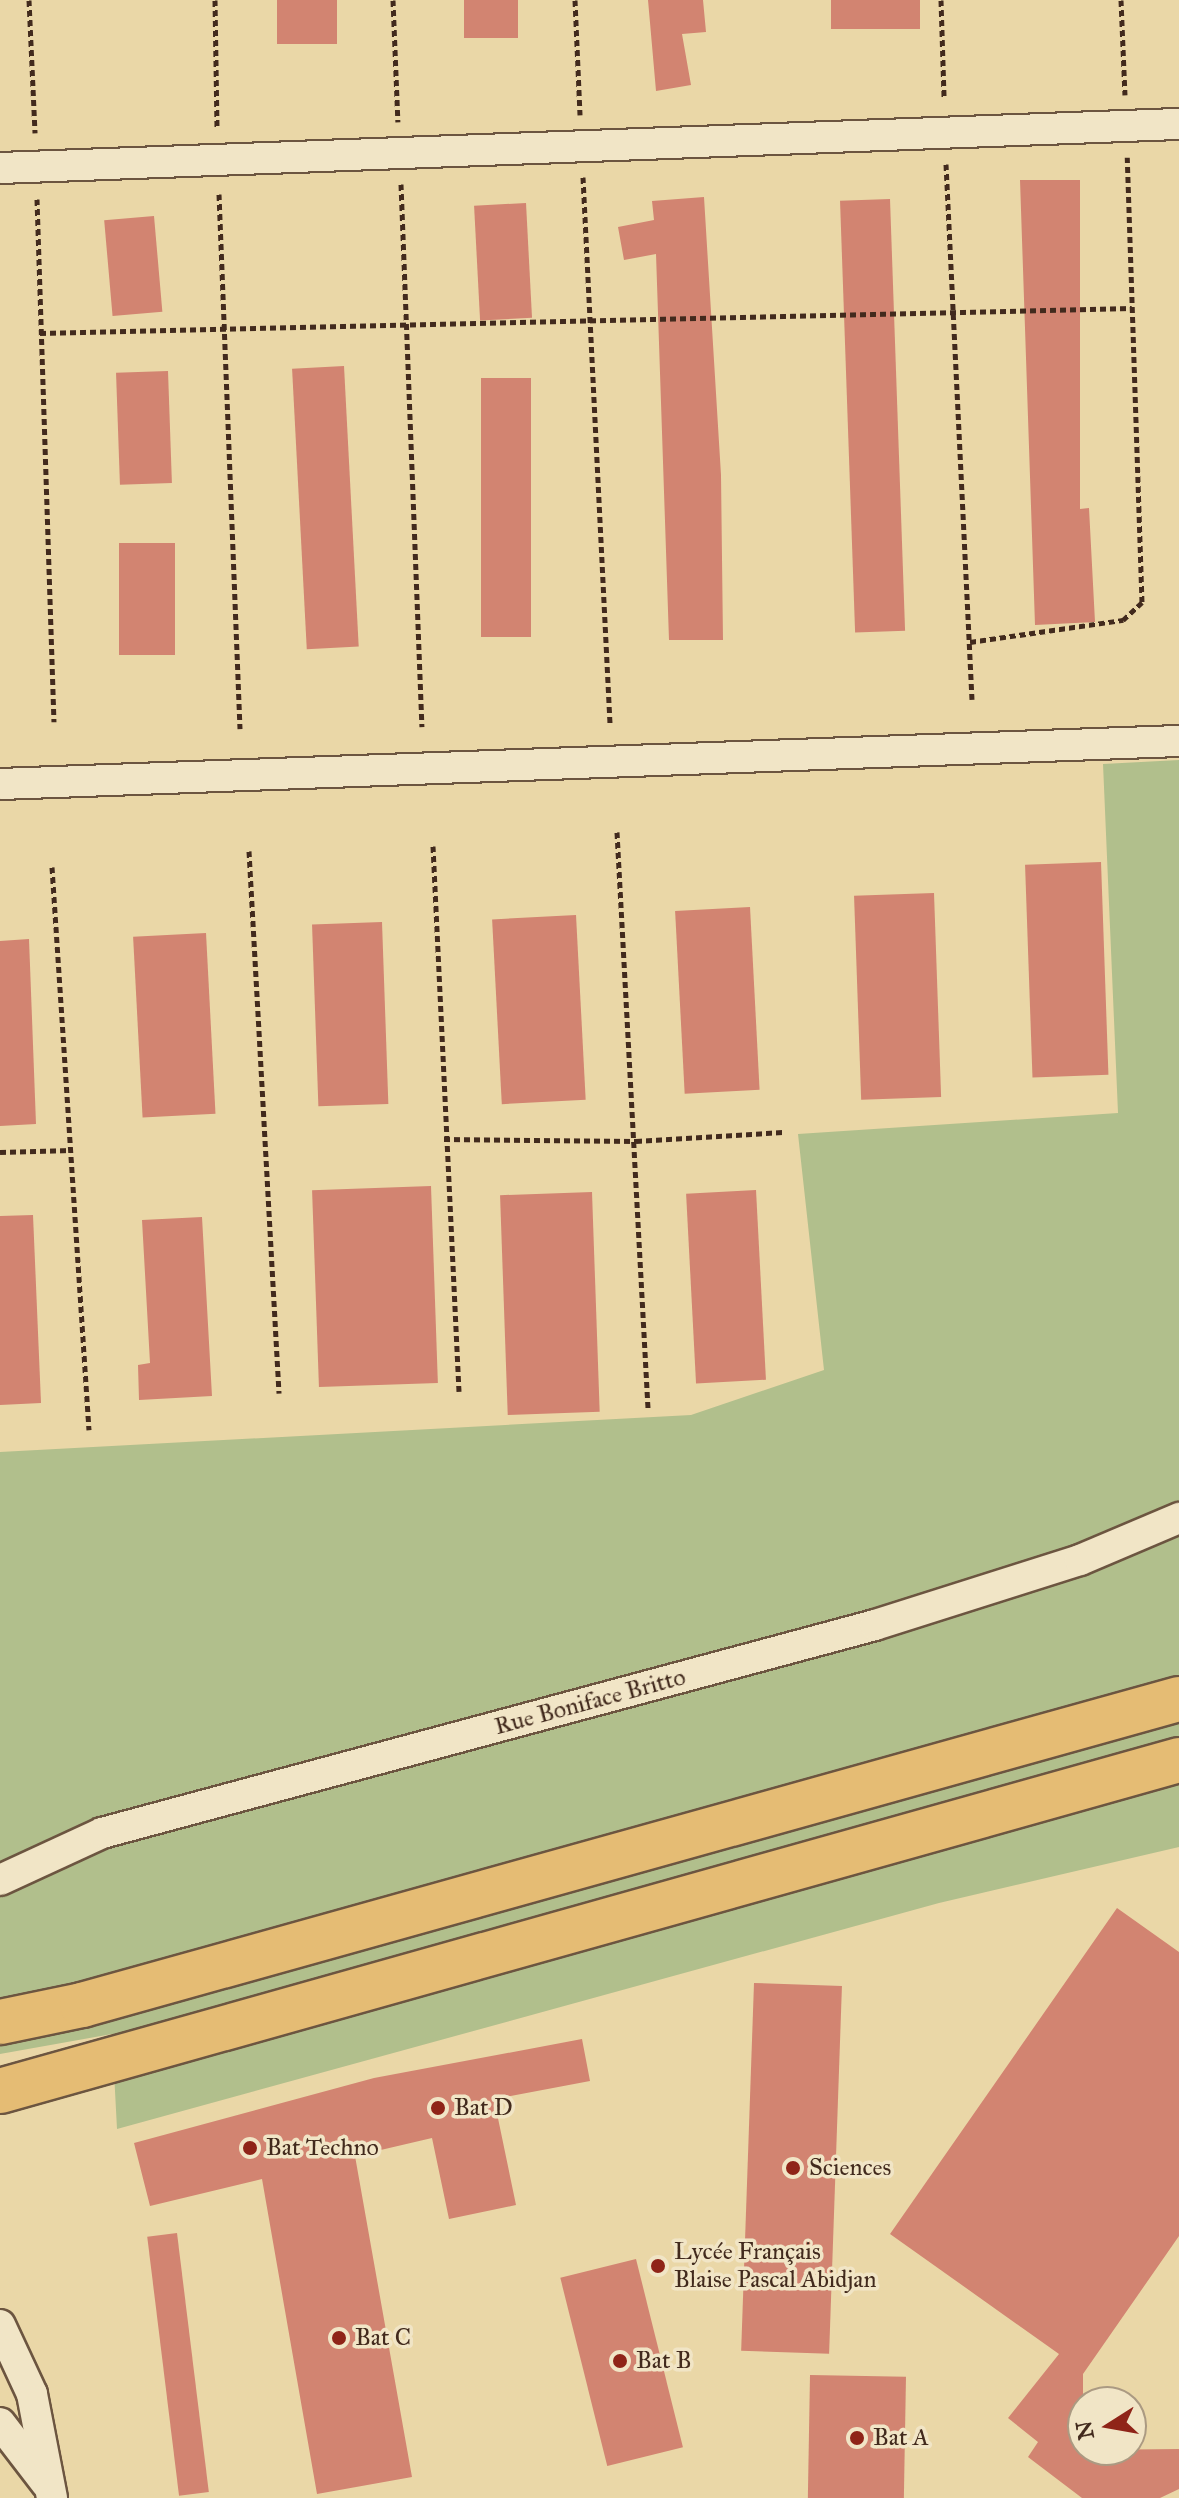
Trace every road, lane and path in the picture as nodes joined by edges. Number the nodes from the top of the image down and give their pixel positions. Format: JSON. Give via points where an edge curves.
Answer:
{"nodes":[{"id":1,"x":29,"y":0,"type":"edge"},
{"id":2,"x":215,"y":0,"type":"edge"},
{"id":3,"x":393,"y":0,"type":"edge"},
{"id":4,"x":575,"y":0,"type":"edge"},
{"id":5,"x":941,"y":0,"type":"edge"},
{"id":6,"x":1121,"y":0,"type":"edge"},
{"id":7,"x":1179,"y":124,"type":"edge"},
{"id":8,"x":1126,"y":126,"type":"junction"},
{"id":9,"x":945,"y":132,"type":"junction"},
{"id":10,"x":581,"y":146,"type":"junction"},
{"id":11,"x":399,"y":153,"type":"junction"},
{"id":12,"x":218,"y":160,"type":"junction"},
{"id":13,"x":36,"y":166,"type":"junction"},
{"id":14,"x":0,"y":168,"type":"edge"},
{"id":15,"x":1132,"y":308,"type":"junction"},
{"id":16,"x":954,"y":313,"type":"junction"},
{"id":17,"x":589,"y":318,"type":"junction"},
{"id":18,"x":407,"y":327,"type":"junction"},
{"id":19,"x":40,"y":333,"type":"junction"},
{"id":20,"x":225,"y":333,"type":"junction"},
{"id":21,"x":970,"y":642,"type":"junction"},
{"id":22,"x":972,"y":699,"type":"dead end"},
{"id":23,"x":54,"y":722,"type":"dead end"},
{"id":24,"x":610,"y":724,"type":"dead end"},
{"id":25,"x":422,"y":727,"type":"dead end"},
{"id":26,"x":240,"y":729,"type":"dead end"},
{"id":27,"x":1179,"y":741,"type":"edge"},
{"id":28,"x":0,"y":784,"type":"edge"},
{"id":29,"x":617,"y":832,"type":"dead end"},
{"id":30,"x":433,"y":846,"type":"dead end"},
{"id":31,"x":249,"y":851,"type":"dead end"},
{"id":32,"x":52,"y":867,"type":"dead end"},
{"id":33,"x":783,"y":1132,"type":"dead end"},
{"id":34,"x":444,"y":1139,"type":"junction"},
{"id":35,"x":636,"y":1141,"type":"junction"},
{"id":36,"x":72,"y":1150,"type":"junction"},
{"id":37,"x":0,"y":1152,"type":"edge"},
{"id":38,"x":459,"y":1391,"type":"dead end"},
{"id":39,"x":279,"y":1393,"type":"dead end"},
{"id":40,"x":648,"y":1408,"type":"dead end"},
{"id":41,"x":89,"y":1430,"type":"dead end"},
{"id":42,"x":1179,"y":1518,"type":"edge"},
{"id":43,"x":1179,"y":1699,"type":"edge"},
{"id":44,"x":1179,"y":1760,"type":"edge"},
{"id":45,"x":1179,"y":1791,"type":"edge"},
{"id":46,"x":824,"y":1864,"type":"junction"},
{"id":47,"x":0,"y":1880,"type":"edge"},
{"id":48,"x":0,"y":2022,"type":"edge"},
{"id":49,"x":0,"y":2091,"type":"edge"},
{"id":50,"x":0,"y":2325,"type":"edge"},
{"id":51,"x":0,"y":2423,"type":"edge"},
{"id":52,"x":51,"y":2493,"type":"edge"}],
"edges":[{"from":1,"to":13,"type":"path"},
{"from":2,"to":12,"type":"path"},
{"from":3,"to":11,"type":"path"},
{"from":4,"to":10,"type":"path"},
{"from":5,"to":9,"type":"path"},
{"from":6,"to":8,"type":"path"},
{"from":7,"to":8,"type":"street"},
{"from":8,"to":9,"type":"street"},
{"from":8,"to":15,"type":"path"},
{"from":9,"to":10,"type":"street"},
{"from":9,"to":16,"type":"path"},
{"from":10,"to":11,"type":"street"},
{"from":10,"to":17,"type":"path"},
{"from":11,"to":12,"type":"street"},
{"from":11,"to":18,"type":"path"},
{"from":12,"to":13,"type":"street"},
{"from":12,"to":20,"type":"path"},
{"from":13,"to":14,"type":"street"},
{"from":13,"to":19,"type":"path"},
{"from":15,"to":16,"type":"path"},
{"from":15,"to":21,"type":"path","via":[[1142,602],[1123,620]]},
{"from":16,"to":17,"type":"path"},
{"from":16,"to":21,"type":"path"},
{"from":17,"to":18,"type":"path"},
{"from":17,"to":24,"type":"path"},
{"from":18,"to":20,"type":"path"},
{"from":18,"to":25,"type":"path"},
{"from":19,"to":20,"type":"path"},
{"from":19,"to":23,"type":"path"},
{"from":20,"to":26,"type":"path"},
{"from":21,"to":22,"type":"path"},
{"from":27,"to":28,"type":"street"},
{"from":29,"to":35,"type":"path"},
{"from":30,"to":34,"type":"path"},
{"from":31,"to":39,"type":"path"},
{"from":32,"to":36,"type":"path"},
{"from":33,"to":35,"type":"path"},
{"from":34,"to":35,"type":"path"},
{"from":34,"to":38,"type":"path"},
{"from":35,"to":40,"type":"path"},
{"from":36,"to":37,"type":"path"},
{"from":36,"to":41,"type":"path"},
{"from":42,"to":47,"type":"street","name":"Rue Boniface Britto","via":[[1080,1560],[875,1625],[102,1833]]},
{"from":43,"to":48,"type":"highway","via":[[82,2005]]},
{"from":44,"to":46,"type":"highway"},
{"from":45,"to":46,"type":"highway"},
{"from":46,"to":49,"type":"highway"},
{"from":50,"to":52,"type":"street","via":[[32,2394]]},
{"from":51,"to":52,"type":"street"}]}
